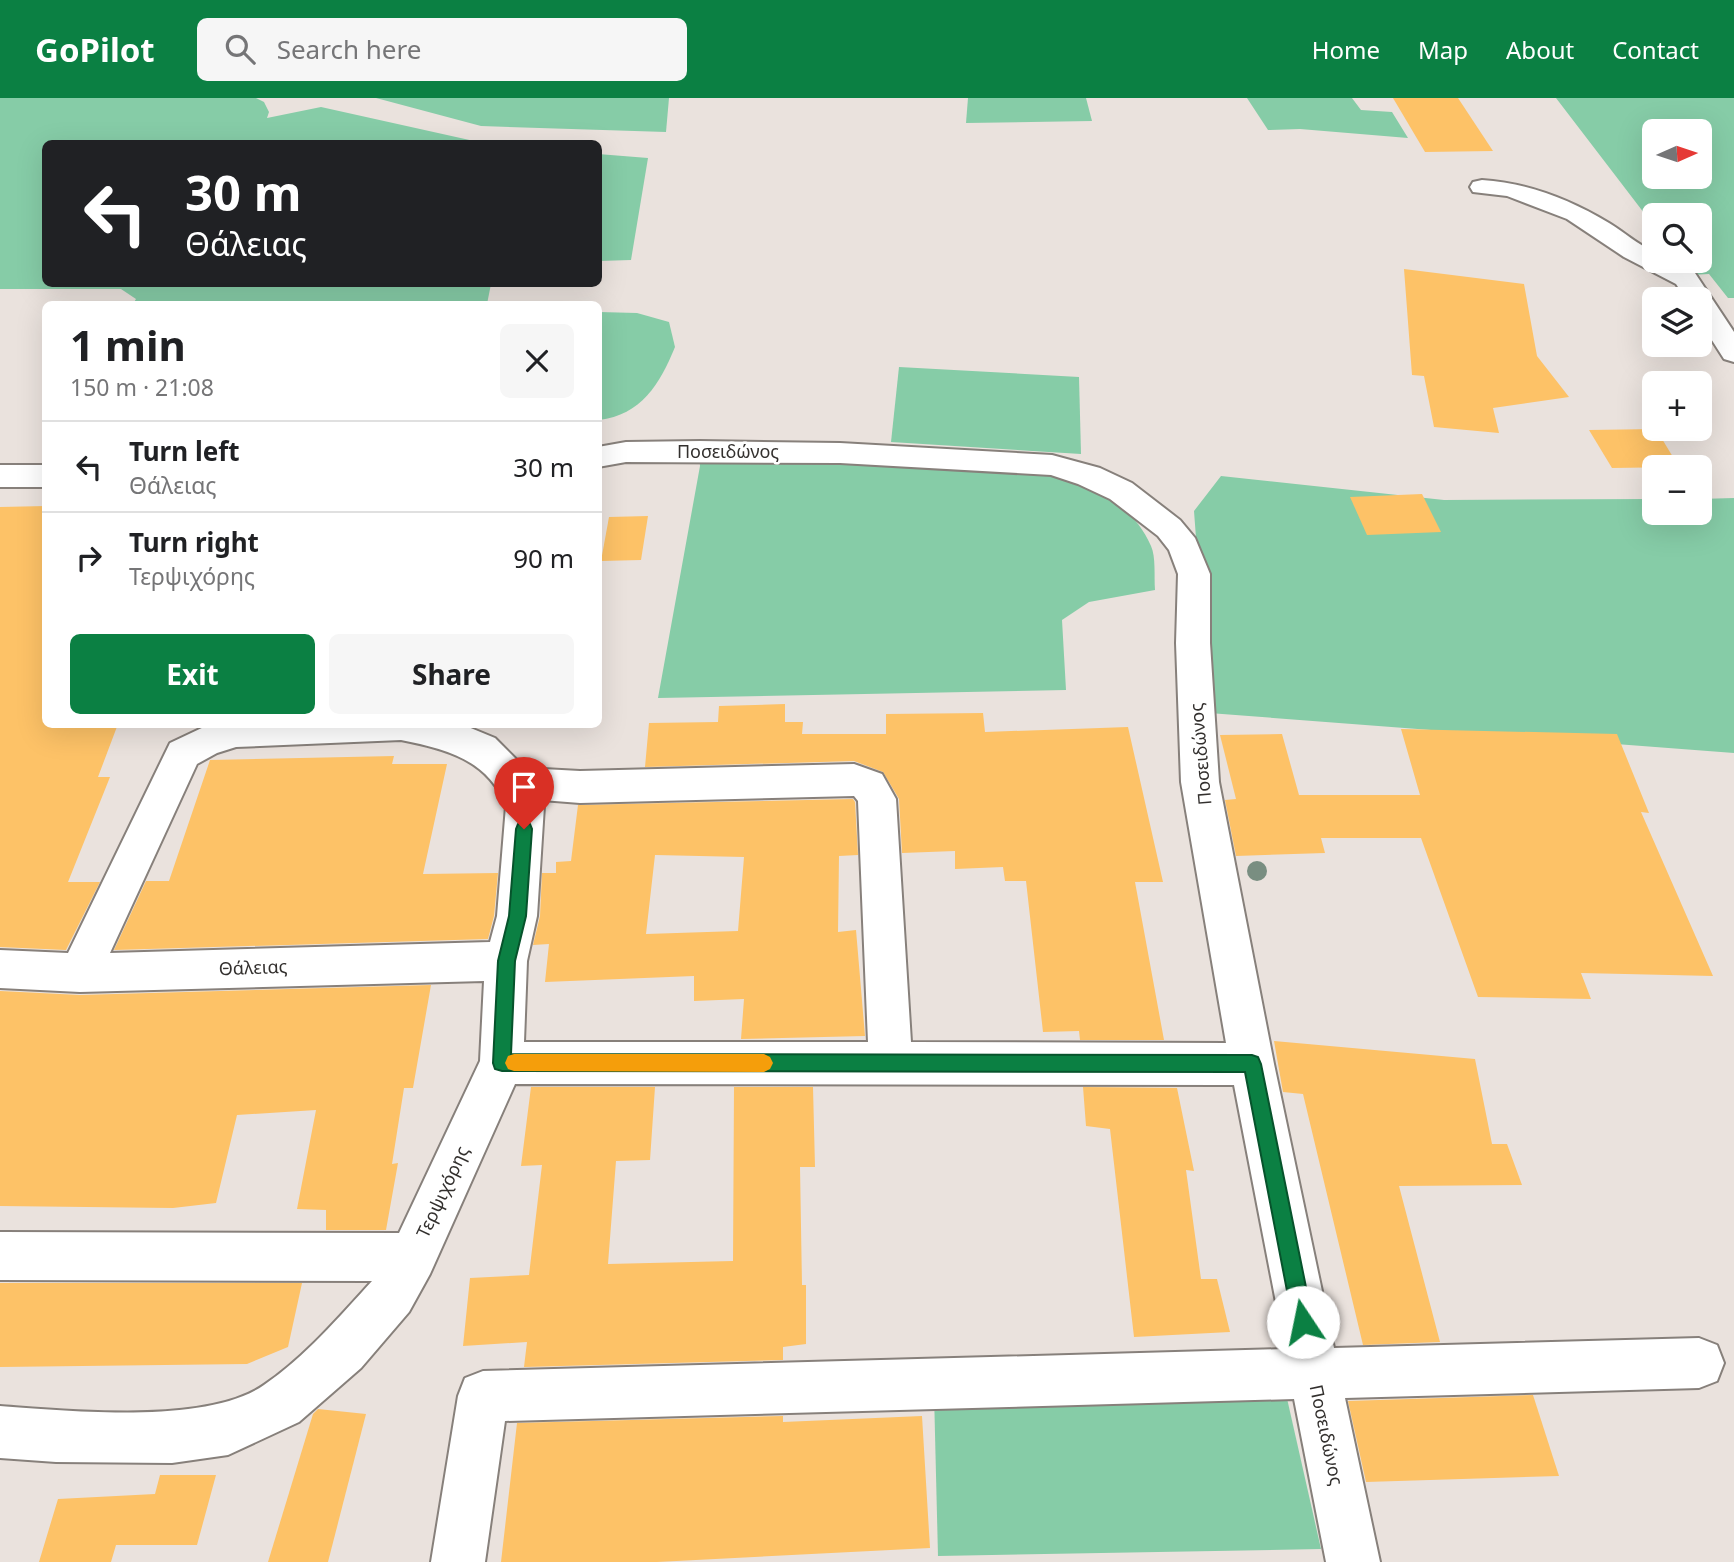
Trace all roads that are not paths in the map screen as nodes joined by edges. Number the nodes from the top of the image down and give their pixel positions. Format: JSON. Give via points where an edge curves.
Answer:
{"nodes":[{"id":1,"x":1482,"y":187,"type":"dead end"},
{"id":2,"x":1686,"y":287,"type":"edge"},
{"id":3,"x":1712,"y":319,"type":"edge"},
{"id":4,"x":1734,"y":353,"type":"edge"},
{"id":5,"x":602,"y":456,"type":"edge"},
{"id":6,"x":42,"y":475,"type":"edge"},
{"id":7,"x":0,"y":476,"type":"edge"},
{"id":8,"x":330,"y":728,"type":"edge"},
{"id":9,"x":416,"y":728,"type":"edge"},
{"id":10,"x":516,"y":783,"type":"junction"},
{"id":11,"x":506,"y":961,"type":"junction"},
{"id":12,"x":0,"y":969,"type":"edge"},
{"id":13,"x":80,"y":973,"type":"junction"},
{"id":14,"x":502,"y":1063,"type":"junction"},
{"id":15,"x":891,"y":1063,"type":"junction"},
{"id":16,"x":1252,"y":1064,"type":"junction"},
{"id":17,"x":0,"y":1256,"type":"edge"},
{"id":18,"x":413,"y":1257,"type":"junction"},
{"id":19,"x":1699,"y":1363,"type":"dead end"},
{"id":20,"x":1313,"y":1374,"type":"junction"},
{"id":21,"x":0,"y":1432,"type":"edge"},
{"id":22,"x":458,"y":1562,"type":"edge"},
{"id":23,"x":1353,"y":1562,"type":"edge"}],
"edges":[{"from":1,"to":2,"type":"street","via":[[1545,200],[1585,219]]},
{"from":3,"to":4,"type":"street"},
{"from":5,"to":16,"type":"street","name":"Ποσειδώνος","via":[[699,451],[840,453],[1052,465],[1121,491],[1169,528],[1185,546],[1194,574],[1200,782]]},
{"from":6,"to":7,"type":"street"},
{"from":8,"to":13,"type":"street","via":[[236,732],[183,754]]},
{"from":9,"to":10,"type":"street","via":[[482,749]]},
{"from":10,"to":11,"type":"street","name":"Τερψιχόρης","via":[[525,806],[523,852],[517,916]]},
{"from":10,"to":15,"type":"street","via":[[580,787],[854,780],[869,785],[877,799]]},
{"from":11,"to":13,"type":"street","name":"Θάλειας"},
{"from":11,"to":14,"type":"street","name":"Τερψιχόρης"},
{"from":12,"to":13,"type":"street","name":"Θάλειας"},
{"from":14,"to":15,"type":"street"},
{"from":14,"to":18,"type":"street","name":"Τερψιχόρης"},
{"from":15,"to":16,"type":"street"},
{"from":16,"to":20,"type":"street","name":"Ποσειδώνος"},
{"from":17,"to":18,"type":"street"},
{"from":18,"to":21,"type":"street","name":"Τερψιχόρης","via":[[392,1295],[344,1350],[281,1404],[228,1429],[172,1437]]},
{"from":19,"to":20,"type":"street"},
{"from":20,"to":22,"type":"street","via":[[483,1396]]},
{"from":20,"to":23,"type":"street","name":"Ποσειδώνος"}]}
